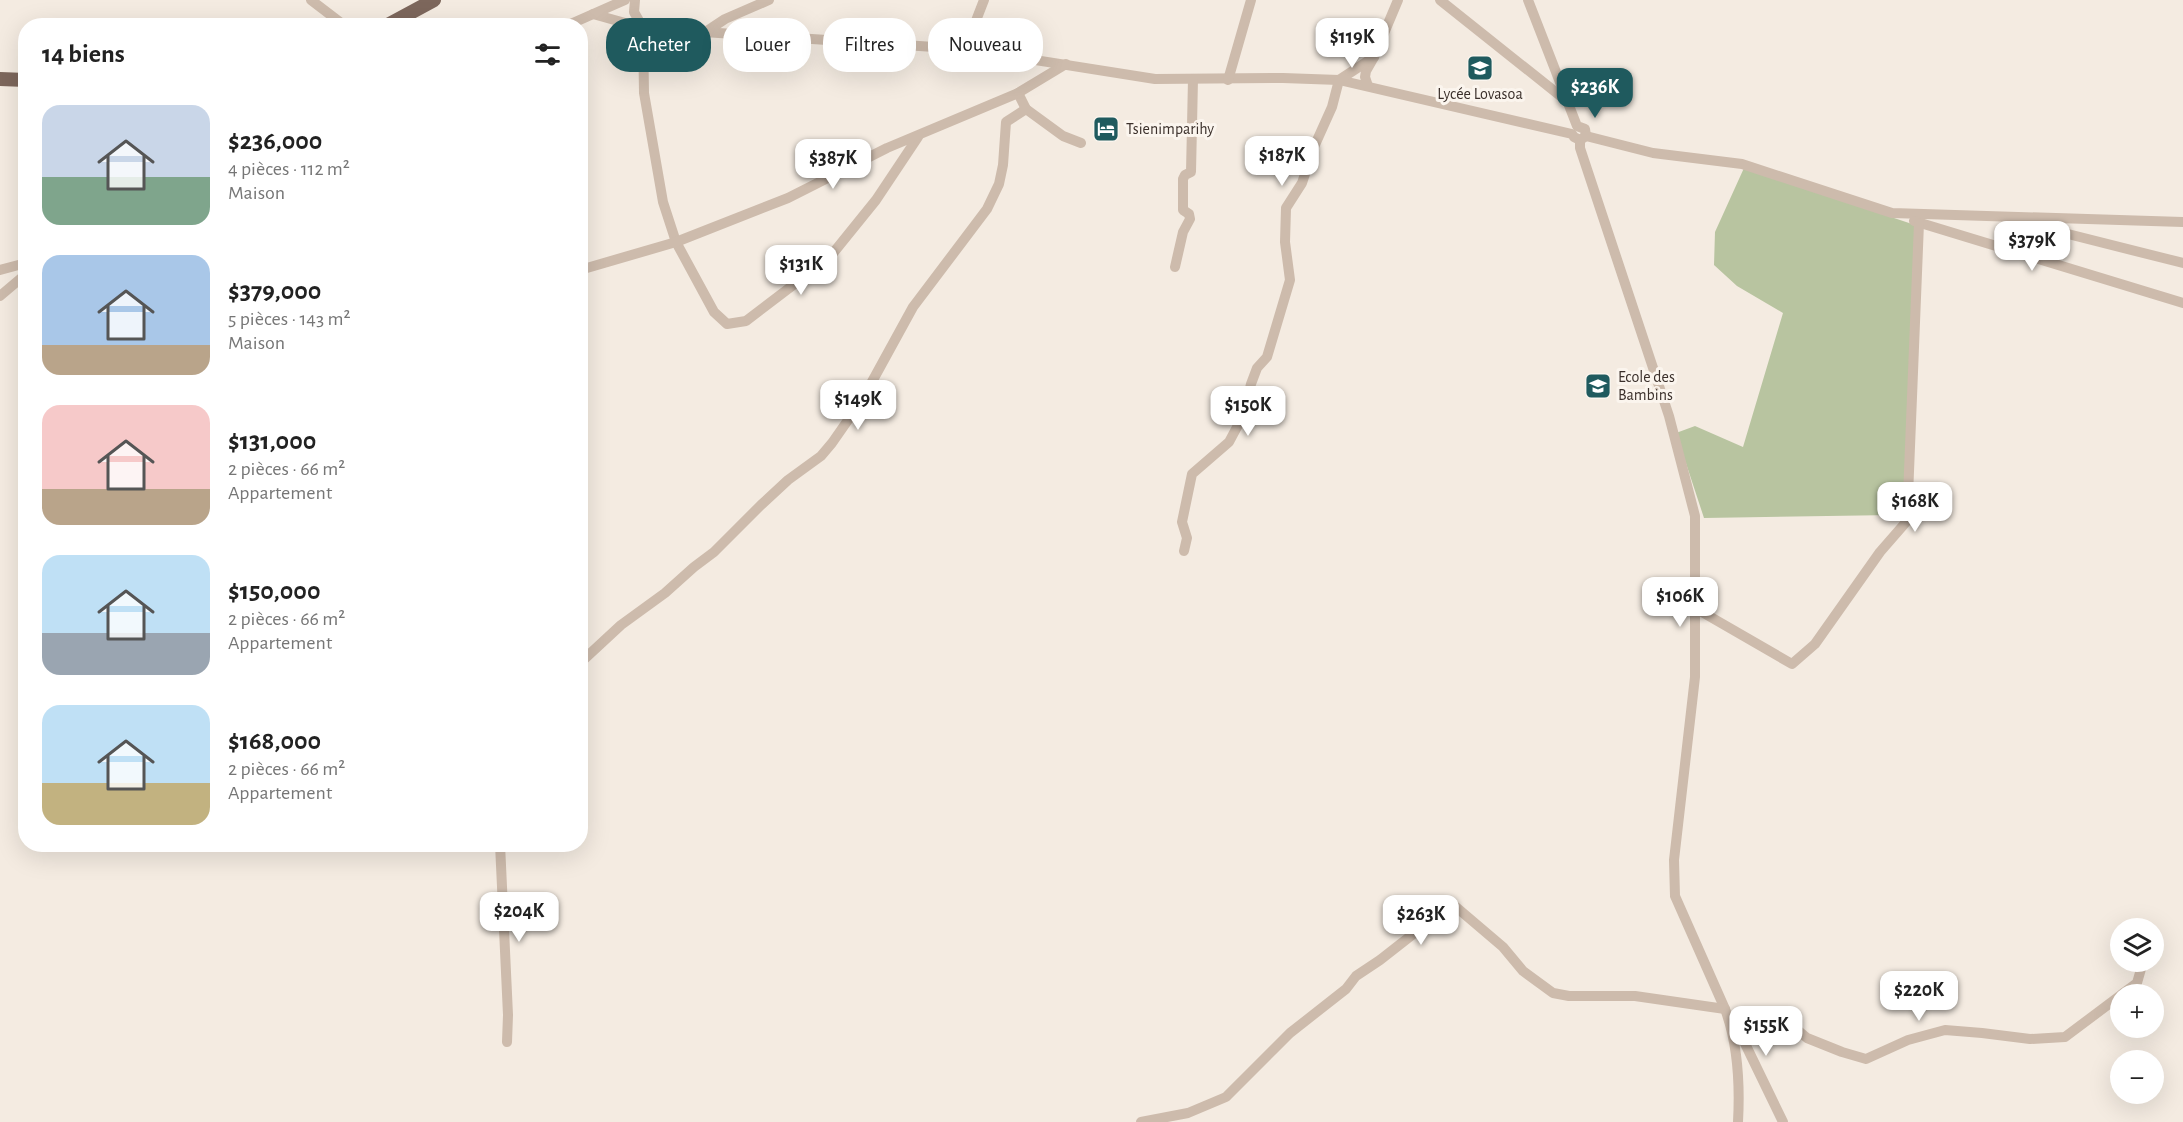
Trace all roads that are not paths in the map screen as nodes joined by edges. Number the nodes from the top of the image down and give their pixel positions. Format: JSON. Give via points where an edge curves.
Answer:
{"nodes":[{"id":1,"x":311,"y":0,"type":"edge"},
{"id":2,"x":434,"y":0,"type":"edge"},
{"id":3,"x":625,"y":0,"type":"edge"},
{"id":4,"x":635,"y":0,"type":"edge"},
{"id":5,"x":769,"y":0,"type":"edge"},
{"id":6,"x":984,"y":0,"type":"edge"},
{"id":7,"x":1251,"y":0,"type":"edge"},
{"id":8,"x":1398,"y":0,"type":"edge"},
{"id":9,"x":1440,"y":0,"type":"edge"},
{"id":10,"x":1528,"y":0,"type":"edge"},
{"id":11,"x":593,"y":15,"type":"junction"},
{"id":12,"x":335,"y":18,"type":"edge"},
{"id":13,"x":401,"y":18,"type":"edge"},
{"id":14,"x":586,"y":18,"type":"edge"},
{"id":15,"x":606,"y":18,"type":"edge"},
{"id":16,"x":637,"y":18,"type":"edge"},
{"id":17,"x":977,"y":18,"type":"edge"},
{"id":18,"x":711,"y":29,"type":"edge"},
{"id":19,"x":711,"y":32,"type":"edge"},
{"id":20,"x":928,"y":47,"type":"edge"},
{"id":21,"x":1374,"y":57,"type":"junction"},
{"id":22,"x":1043,"y":61,"type":"edge"},
{"id":23,"x":1066,"y":64,"type":"junction"},
{"id":24,"x":644,"y":72,"type":"edge"},
{"id":25,"x":0,"y":79,"type":"edge"},
{"id":26,"x":18,"y":80,"type":"edge"},
{"id":27,"x":1193,"y":80,"type":"junction"},
{"id":28,"x":1228,"y":80,"type":"junction"},
{"id":29,"x":1339,"y":80,"type":"junction"},
{"id":30,"x":1368,"y":86,"type":"junction"},
{"id":31,"x":1018,"y":93,"type":"junction"},
{"id":32,"x":1568,"y":102,"type":"junction"},
{"id":33,"x":1026,"y":109,"type":"junction"},
{"id":34,"x":1579,"y":134,"type":"junction"},
{"id":35,"x":918,"y":137,"type":"junction"},
{"id":36,"x":1081,"y":143,"type":"dead end"},
{"id":37,"x":1892,"y":213,"type":"junction"},
{"id":38,"x":2019,"y":217,"type":"junction"},
{"id":39,"x":2183,"y":222,"type":"edge"},
{"id":40,"x":1919,"y":223,"type":"junction"},
{"id":41,"x":676,"y":242,"type":"junction"},
{"id":42,"x":2183,"y":263,"type":"edge"},
{"id":43,"x":18,"y":265,"type":"edge"},
{"id":44,"x":1175,"y":267,"type":"dead end"},
{"id":45,"x":588,"y":268,"type":"edge"},
{"id":46,"x":0,"y":270,"type":"edge"},
{"id":47,"x":18,"y":281,"type":"edge"},
{"id":48,"x":0,"y":296,"type":"edge"},
{"id":49,"x":2183,"y":303,"type":"edge"},
{"id":50,"x":1184,"y":551,"type":"dead end"},
{"id":51,"x":1695,"y":608,"type":"junction"},
{"id":52,"x":588,"y":656,"type":"edge"},
{"id":53,"x":500,"y":852,"type":"edge"},
{"id":54,"x":2110,"y":1003,"type":"edge"},
{"id":55,"x":1725,"y":1009,"type":"junction"},
{"id":56,"x":1734,"y":1028,"type":"junction"},
{"id":57,"x":507,"y":1042,"type":"dead end"},
{"id":58,"x":1141,"y":1122,"type":"edge"},
{"id":59,"x":1738,"y":1122,"type":"edge"},
{"id":60,"x":1783,"y":1122,"type":"edge"}],
"edges":[{"from":1,"to":12,"type":"street"},
{"from":2,"to":13,"type":"main road"},
{"from":3,"to":11,"type":"street"},
{"from":4,"to":16,"type":"street"},
{"from":5,"to":18,"type":"street"},
{"from":6,"to":17,"type":"street"},
{"from":7,"to":28,"type":"street"},
{"from":8,"to":21,"type":"street"},
{"from":9,"to":32,"type":"street"},
{"from":10,"to":32,"type":"street"},
{"from":11,"to":14,"type":"street"},
{"from":11,"to":15,"type":"street"},
{"from":19,"to":20,"type":"street"},
{"from":21,"to":29,"type":"street"},
{"from":21,"to":30,"type":"street","via":[[1366,70]]},
{"from":22,"to":23,"type":"street"},
{"from":23,"to":27,"type":"street","via":[[1155,79]]},
{"from":23,"to":31,"type":"street"},
{"from":24,"to":41,"type":"street","via":[[650,134],[663,202]]},
{"from":25,"to":26,"type":"main road"},
{"from":27,"to":28,"type":"street"},
{"from":27,"to":44,"type":"street","via":[[1191,172],[1183,179],[1183,210],[1190,219]]},
{"from":28,"to":29,"type":"street"},
{"from":29,"to":30,"type":"street"},
{"from":29,"to":50,"type":"street","via":[[1302,183],[1286,208],[1290,280],[1267,357],[1257,368],[1244,414],[1229,442],[1192,474],[1182,522],[1187,538]]},
{"from":30,"to":34,"type":"street"},
{"from":31,"to":33,"type":"street"},
{"from":31,"to":35,"type":"street"},
{"from":32,"to":34,"type":"street"},
{"from":33,"to":36,"type":"street","via":[[1063,136]]},
{"from":33,"to":52,"type":"street","via":[[1006,122],[999,184],[987,209],[913,307],[862,400],[832,443],[714,552]]},
{"from":34,"to":37,"type":"street","via":[[1653,153],[1742,164]]},
{"from":34,"to":51,"type":"street","via":[[1580,148],[1686,476],[1695,516]]},
{"from":35,"to":41,"type":"street","via":[[849,166],[788,198]]},
{"from":35,"to":41,"type":"street","via":[[876,200],[830,257],[746,321],[727,324],[714,312]]},
{"from":37,"to":38,"type":"street"},
{"from":37,"to":40,"type":"street"},
{"from":38,"to":39,"type":"street"},
{"from":38,"to":42,"type":"street","via":[[2068,234]]},
{"from":40,"to":49,"type":"street"},
{"from":40,"to":51,"type":"street","via":[[1907,521],[1880,552],[1815,644],[1792,663]]},
{"from":41,"to":45,"type":"street"},
{"from":43,"to":46,"type":"street"},
{"from":47,"to":48,"type":"street"},
{"from":51,"to":55,"type":"street","via":[[1695,677],[1674,860],[1675,896]]},
{"from":53,"to":57,"type":"street"},
{"from":54,"to":56,"type":"street","via":[[2065,1036],[2030,1039],[1945,1030],[1908,1040],[1866,1059],[1807,1038],[1781,1016],[1765,1014]]},
{"from":55,"to":56,"type":"street"},
{"from":55,"to":58,"type":"street","via":[[1635,996],[1553,993],[1523,971],[1490,935],[1456,907],[1449,906],[1356,976],[1346,989],[1290,1033],[1226,1097],[1188,1113]]},
{"from":56,"to":59,"type":"street"},
{"from":56,"to":60,"type":"street"}]}
